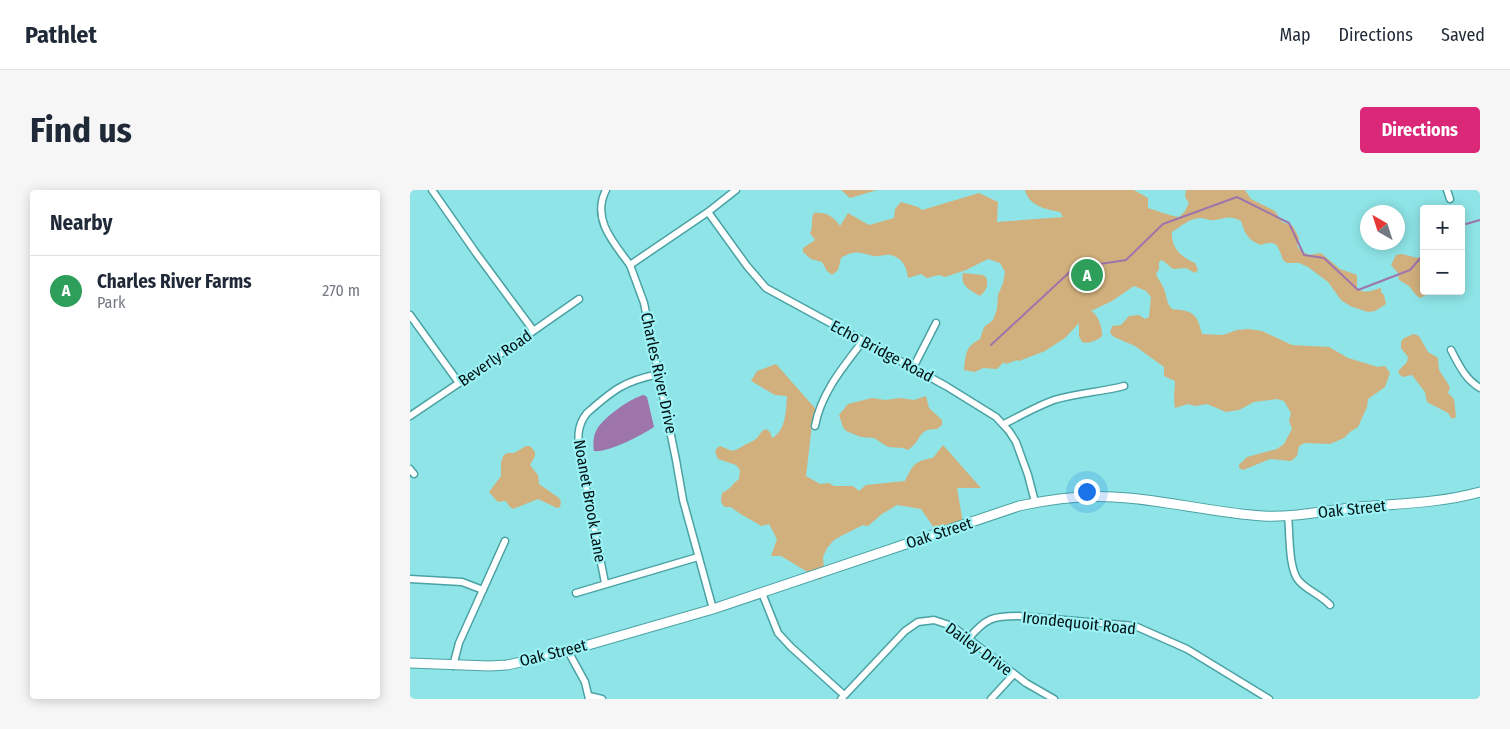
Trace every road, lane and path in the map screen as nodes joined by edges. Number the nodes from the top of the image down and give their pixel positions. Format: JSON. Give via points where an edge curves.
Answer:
{"nodes":[{"id":1,"x":432,"y":190,"type":"edge"},
{"id":2,"x":736,"y":190,"type":"edge"},
{"id":3,"x":1447,"y":190,"type":"edge"},
{"id":4,"x":602,"y":191,"type":"edge"},
{"id":5,"x":1450,"y":198,"type":"dead end"},
{"id":6,"x":708,"y":212,"type":"junction"},
{"id":7,"x":630,"y":265,"type":"junction"},
{"id":8,"x":579,"y":299,"type":"dead end"},
{"id":9,"x":410,"y":315,"type":"edge"},
{"id":10,"x":936,"y":323,"type":"dead end"},
{"id":11,"x":533,"y":330,"type":"junction"},
{"id":12,"x":863,"y":341,"type":"junction"},
{"id":13,"x":1451,"y":350,"type":"dead end"},
{"id":14,"x":913,"y":368,"type":"junction"},
{"id":15,"x":659,"y":374,"type":"junction"},
{"id":16,"x":459,"y":383,"type":"junction"},
{"id":17,"x":1124,"y":386,"type":"dead end"},
{"id":18,"x":1480,"y":388,"type":"edge"},
{"id":19,"x":410,"y":416,"type":"edge"},
{"id":20,"x":1004,"y":424,"type":"junction"},
{"id":21,"x":815,"y":426,"type":"dead end"},
{"id":22,"x":1480,"y":492,"type":"edge"},
{"id":23,"x":1035,"y":502,"type":"junction"},
{"id":24,"x":1288,"y":516,"type":"junction"},
{"id":25,"x":505,"y":540,"type":"dead end"},
{"id":26,"x":698,"y":557,"type":"junction"},
{"id":27,"x":410,"y":579,"type":"edge"},
{"id":28,"x":605,"y":584,"type":"junction"},
{"id":29,"x":483,"y":590,"type":"junction"},
{"id":30,"x":762,"y":592,"type":"junction"},
{"id":31,"x":576,"y":593,"type":"dead end"},
{"id":32,"x":1330,"y":605,"type":"dead end"},
{"id":33,"x":713,"y":609,"type":"junction"},
{"id":34,"x":969,"y":638,"type":"junction"},
{"id":35,"x":568,"y":651,"type":"junction"},
{"id":36,"x":410,"y":663,"type":"edge"},
{"id":37,"x":453,"y":666,"type":"junction"},
{"id":38,"x":1014,"y":674,"type":"junction"},
{"id":39,"x":843,"y":697,"type":"edge"},
{"id":40,"x":589,"y":698,"type":"edge"},
{"id":41,"x":602,"y":699,"type":"edge"},
{"id":42,"x":991,"y":699,"type":"edge"},
{"id":43,"x":1054,"y":699,"type":"edge"},
{"id":44,"x":1269,"y":699,"type":"edge"}],
"edges":[{"from":1,"to":11,"type":"street"},
{"from":2,"to":6,"type":"street"},
{"from":3,"to":5,"type":"street"},
{"from":4,"to":7,"type":"street","name":"Charles River Drive","via":[[602,221]]},
{"from":6,"to":7,"type":"street"},
{"from":6,"to":12,"type":"street","name":"Echo Bridge Road","via":[[766,288]]},
{"from":7,"to":15,"type":"street","name":"Charles River Drive","via":[[644,303]]},
{"from":8,"to":11,"type":"street","name":"Beverly Road"},
{"from":9,"to":16,"type":"street"},
{"from":10,"to":14,"type":"street"},
{"from":11,"to":16,"type":"street","name":"Beverly Road"},
{"from":12,"to":14,"type":"street","name":"Echo Bridge Road"},
{"from":12,"to":21,"type":"street","via":[[828,390]]},
{"from":13,"to":18,"type":"street","via":[[1464,374]]},
{"from":14,"to":20,"type":"street","name":"Echo Bridge Road","via":[[988,410]]},
{"from":15,"to":26,"type":"street","name":"Charles River Drive","via":[[683,500]]},
{"from":15,"to":28,"type":"street","name":"Noanet Brook Lane","via":[[637,378],[618,388],[583,418],[580,425],[580,456]]},
{"from":16,"to":19,"type":"street","name":"Beverly Road"},
{"from":17,"to":20,"type":"street","via":[[1052,400]]},
{"from":20,"to":23,"type":"street","name":"Echo Bridge Road","via":[[1019,449]]},
{"from":22,"to":24,"type":"main road","name":"Oak Street","via":[[1455,499]]},
{"from":23,"to":24,"type":"main road","name":"Oak Street","via":[[1089,497],[1128,498],[1226,513]]},
{"from":23,"to":30,"type":"main road","name":"Oak Street"},
{"from":24,"to":32,"type":"street","via":[[1293,572],[1300,582]]},
{"from":25,"to":29,"type":"street"},
{"from":26,"to":28,"type":"street"},
{"from":26,"to":33,"type":"street","name":"Charles River Drive"},
{"from":27,"to":29,"type":"street","via":[[462,582]]},
{"from":28,"to":31,"type":"street"},
{"from":29,"to":37,"type":"street","via":[[459,642]]},
{"from":30,"to":33,"type":"main road","name":"Oak Street"},
{"from":30,"to":39,"type":"street","via":[[781,636]]},
{"from":33,"to":35,"type":"main road","name":"Oak Street"},
{"from":34,"to":38,"type":"street","name":"Dailey Drive"},
{"from":34,"to":39,"type":"street","name":"Dailey Drive","via":[[945,622],[918,622],[905,631]]},
{"from":34,"to":44,"type":"street","name":"Irondequoit Road","via":[[990,618],[998,616],[1135,626],[1187,649]]},
{"from":35,"to":37,"type":"main road","name":"Oak Street","via":[[507,665]]},
{"from":35,"to":40,"type":"street","via":[[585,682]]},
{"from":36,"to":37,"type":"main road","name":"Oak Street"},
{"from":38,"to":42,"type":"street"},
{"from":38,"to":43,"type":"street","name":"Dailey Drive"},
{"from":40,"to":41,"type":"street"}]}
